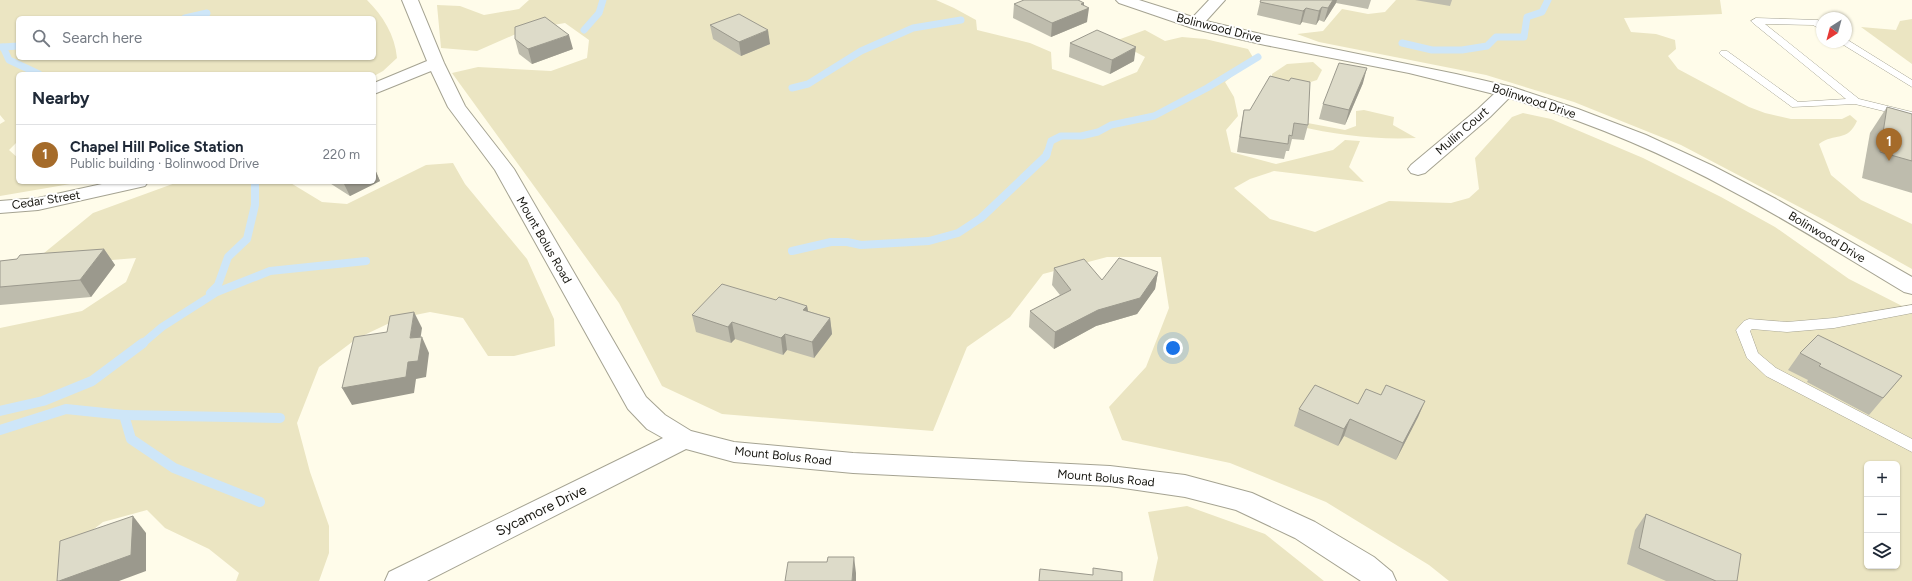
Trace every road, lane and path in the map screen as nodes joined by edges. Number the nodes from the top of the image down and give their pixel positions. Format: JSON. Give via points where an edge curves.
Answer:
{"nodes":[{"id":1,"x":410,"y":0,"type":"edge"},
{"id":2,"x":1124,"y":0,"type":"edge"},
{"id":3,"x":1217,"y":0,"type":"edge"},
{"id":4,"x":1816,"y":23,"type":"edge"},
{"id":5,"x":1195,"y":24,"type":"junction"},
{"id":6,"x":1852,"y":46,"type":"edge"},
{"id":7,"x":1724,"y":53,"type":"dead end"},
{"id":8,"x":436,"y":63,"type":"junction"},
{"id":9,"x":1912,"y":84,"type":"edge"},
{"id":10,"x":376,"y":88,"type":"edge"},
{"id":11,"x":1506,"y":91,"type":"junction"},
{"id":12,"x":1855,"y":101,"type":"junction"},
{"id":13,"x":1912,"y":115,"type":"edge"},
{"id":14,"x":1418,"y":169,"type":"dead end"},
{"id":15,"x":129,"y":184,"type":"edge"},
{"id":16,"x":0,"y":207,"type":"edge"},
{"id":17,"x":1912,"y":287,"type":"edge"},
{"id":18,"x":1912,"y":309,"type":"edge"},
{"id":19,"x":684,"y":439,"type":"junction"},
{"id":20,"x":1912,"y":446,"type":"edge"},
{"id":21,"x":399,"y":581,"type":"edge"},
{"id":22,"x":1382,"y":581,"type":"edge"}],
"edges":[{"from":1,"to":8,"type":"street","name":"Mount Bolus Road"},
{"from":2,"to":5,"type":"street","name":"Bolinwood Drive"},
{"from":3,"to":5,"type":"street"},
{"from":4,"to":12,"type":"lane","via":[[1756,21]]},
{"from":5,"to":11,"type":"street","name":"Bolinwood Drive","via":[[1446,76]]},
{"from":6,"to":9,"type":"lane"},
{"from":7,"to":12,"type":"lane","via":[[1796,105]]},
{"from":8,"to":10,"type":"street"},
{"from":8,"to":19,"type":"street","name":"Mount Bolus Road","via":[[457,107],[504,170],[637,403],[656,422]]},
{"from":11,"to":14,"type":"street","name":"Mullin Court"},
{"from":11,"to":17,"type":"street","name":"Bolinwood Drive","via":[[1577,114],[1725,179],[1769,202]]},
{"from":12,"to":13,"type":"lane"},
{"from":15,"to":16,"type":"street","name":"Cedar Street","via":[[38,204]]},
{"from":18,"to":20,"type":"lane","via":[[1834,323],[1787,327],[1749,324],[1742,330],[1752,355],[1771,372]]},
{"from":19,"to":21,"type":"street","name":"Sycamore Drive"},
{"from":19,"to":22,"type":"street","name":"Mount Bolus Road","via":[[734,452],[789,458],[1110,476],[1185,486],[1242,501],[1305,530],[1364,566]]}]}
